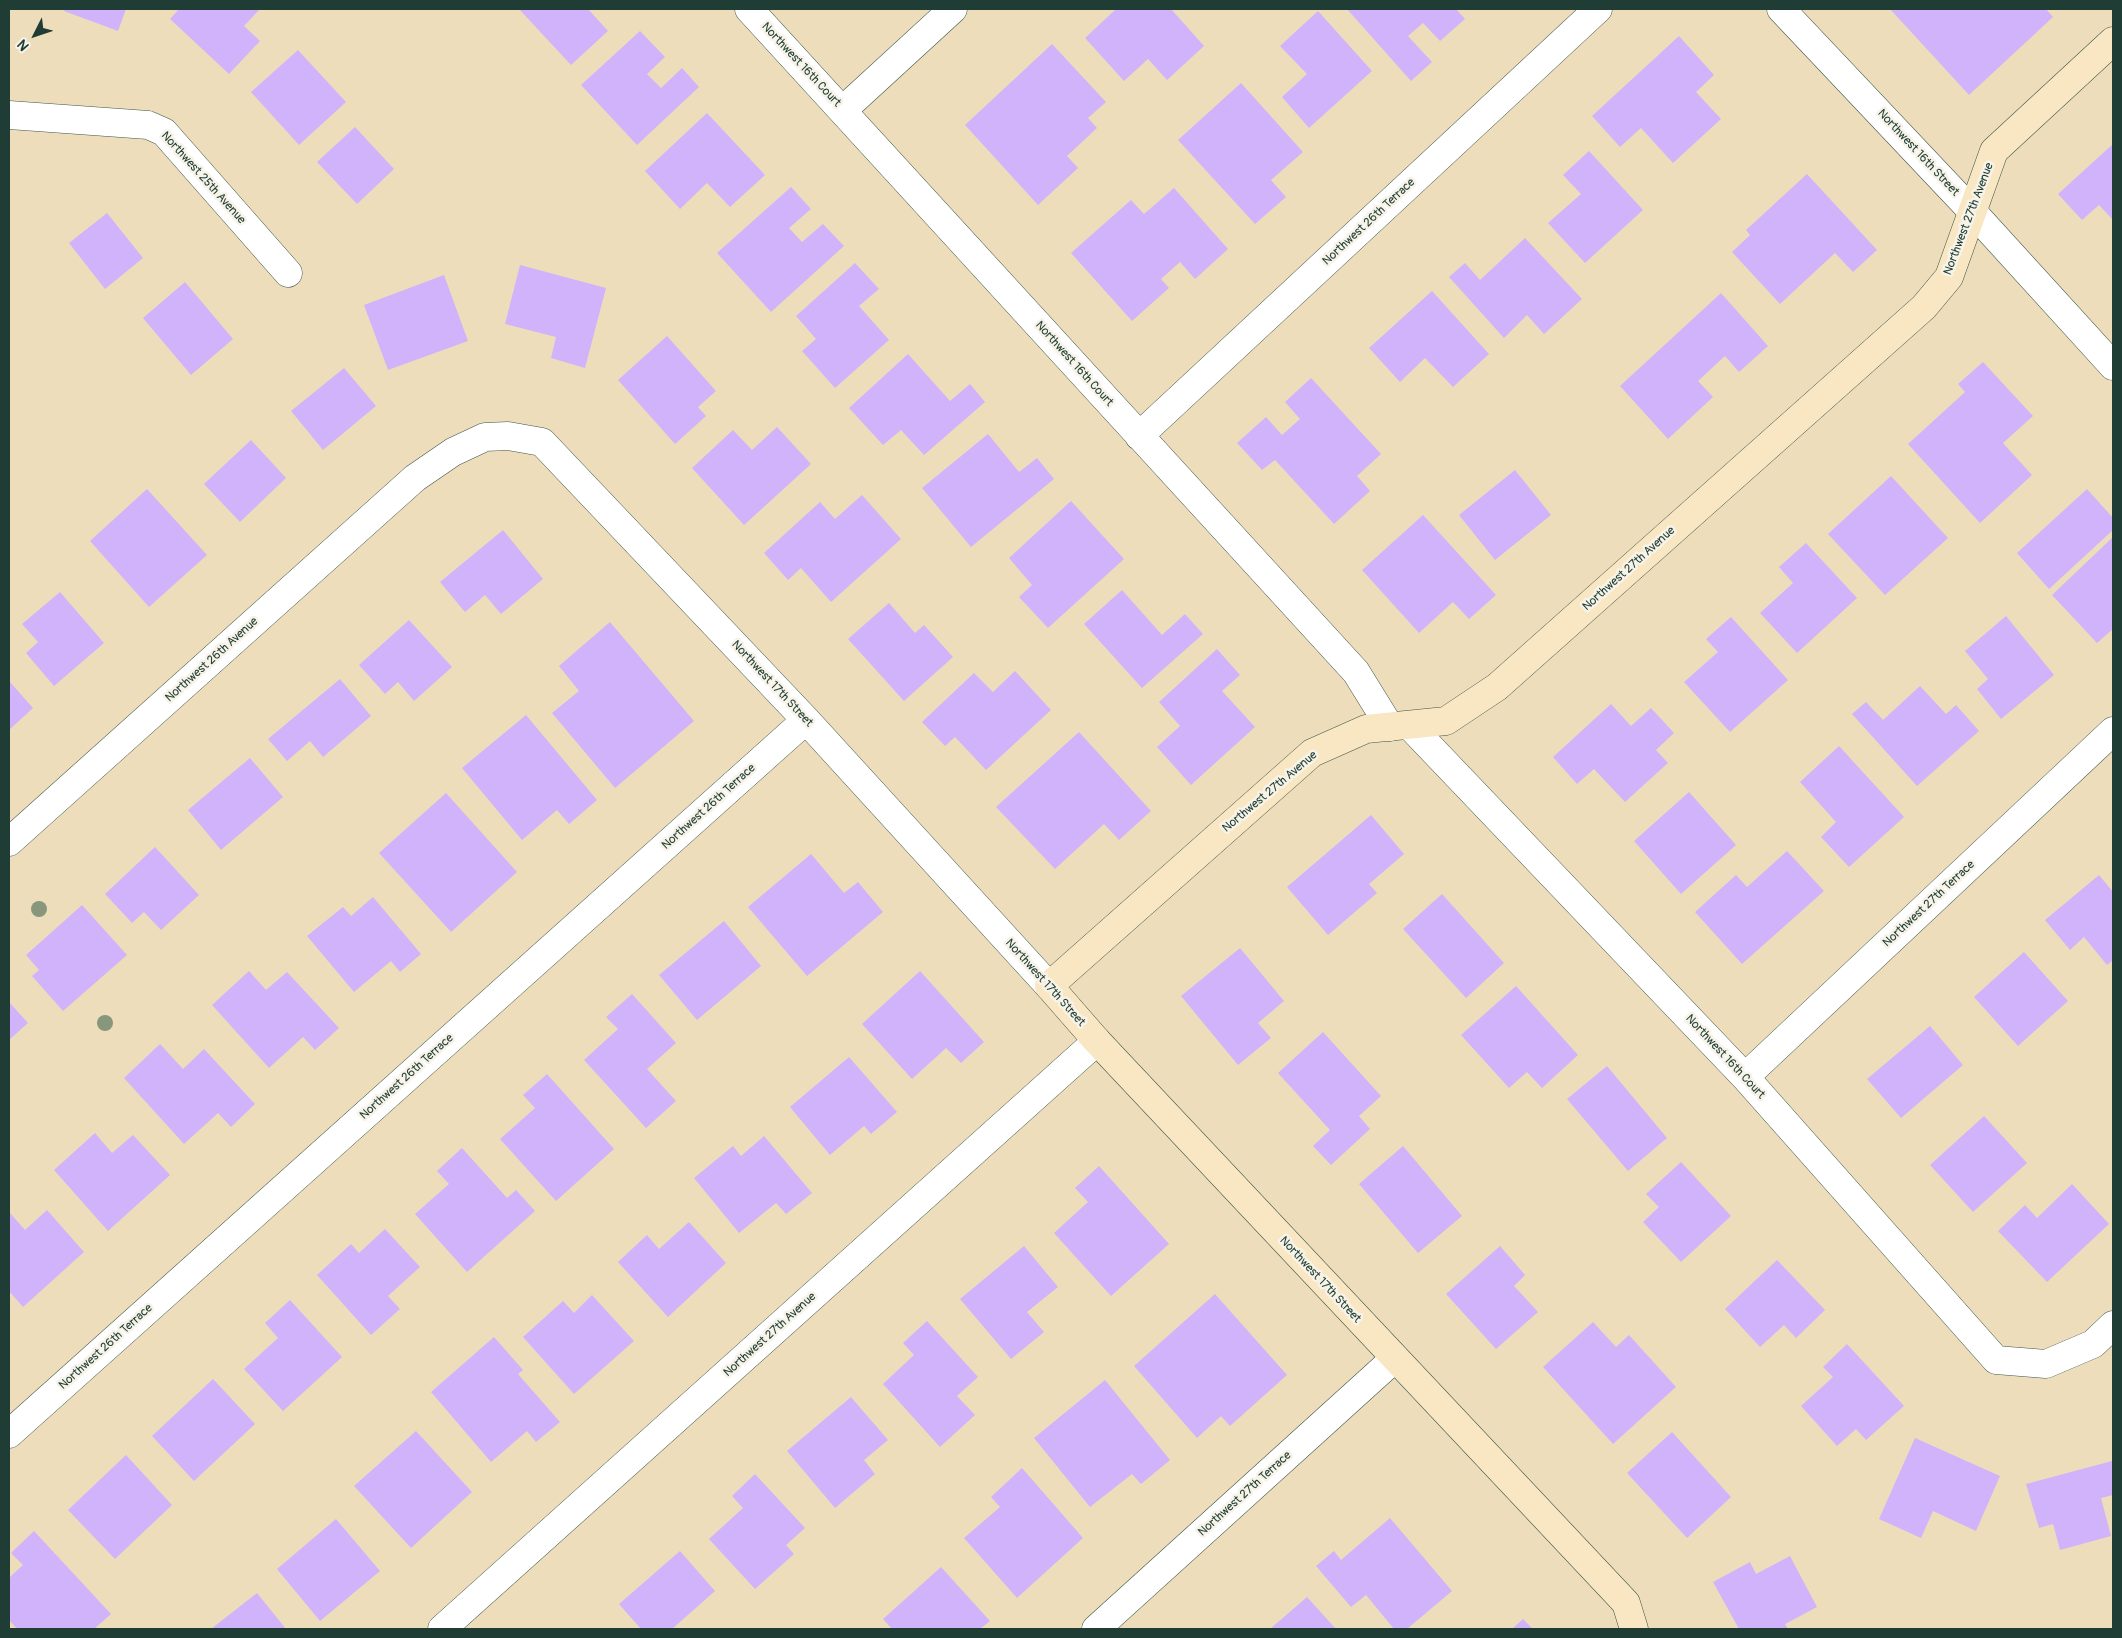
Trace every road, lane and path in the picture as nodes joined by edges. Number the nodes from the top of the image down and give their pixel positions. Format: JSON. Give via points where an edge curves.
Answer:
{"nodes":[{"id":1,"x":749,"y":9,"type":"edge"},
{"id":2,"x":953,"y":9,"type":"edge"},
{"id":3,"x":1598,"y":9,"type":"edge"},
{"id":4,"x":1781,"y":9,"type":"edge"},
{"id":5,"x":2113,"y":41,"type":"edge"},
{"id":6,"x":842,"y":110,"type":"junction"},
{"id":7,"x":9,"y":115,"type":"edge"},
{"id":8,"x":1971,"y":210,"type":"junction"},
{"id":9,"x":288,"y":273,"type":"dead end"},
{"id":10,"x":2113,"y":366,"type":"edge"},
{"id":11,"x":1139,"y":436,"type":"junction"},
{"id":12,"x":415,"y":478,"type":"joint"},
{"id":13,"x":806,"y":720,"type":"junction"},
{"id":14,"x":1400,"y":726,"type":"junction"},
{"id":15,"x":2113,"y":731,"type":"edge"},
{"id":16,"x":9,"y":842,"type":"edge"},
{"id":17,"x":1049,"y":986,"type":"junction"},
{"id":18,"x":1097,"y":1041,"type":"junction"},
{"id":19,"x":1745,"y":1076,"type":"junction"},
{"id":20,"x":2113,"y":1325,"type":"edge"},
{"id":21,"x":1394,"y":1359,"type":"junction"},
{"id":22,"x":9,"y":1434,"type":"edge"},
{"id":23,"x":442,"y":1629,"type":"edge"},
{"id":24,"x":1096,"y":1629,"type":"edge"},
{"id":25,"x":1634,"y":1629,"type":"edge"}],
"edges":[{"from":1,"to":6,"type":"street","name":"Northwest 16th Court"},
{"from":2,"to":6,"type":"street"},
{"from":3,"to":11,"type":"street","name":"Northwest 26th Terrace"},
{"from":4,"to":8,"type":"street","name":"Northwest 16th Street"},
{"from":5,"to":8,"type":"street","name":"Northwest 27th Avenue","via":[[1994,151]]},
{"from":6,"to":11,"type":"street","name":"Northwest 16th Court"},
{"from":7,"to":9,"type":"street","name":"Northwest 25th Avenue","via":[[148,125],[164,132]]},
{"from":8,"to":10,"type":"street","name":"Northwest 16th Street"},
{"from":8,"to":14,"type":"street","name":"Northwest 27th Avenue","via":[[1949,277],[1924,307],[1496,686],[1446,721]]},
{"from":11,"to":14,"type":"street","name":"Northwest 16th Court","via":[[1356,672]]},
{"from":12,"to":13,"type":"street","name":"Northwest 17th Street","via":[[453,452],[485,437],[508,436],[542,442]]},
{"from":12,"to":16,"type":"street","name":"Northwest 26th Avenue"},
{"from":13,"to":17,"type":"street","name":"Northwest 17th Street"},
{"from":13,"to":22,"type":"street","name":"Northwest 26th Terrace"},
{"from":14,"to":17,"type":"street","name":"Northwest 27th Avenue","via":[[1366,729],[1312,753]]},
{"from":14,"to":19,"type":"street","name":"Northwest 16th Court"},
{"from":15,"to":19,"type":"street","name":"Northwest 27th Terrace"},
{"from":17,"to":18,"type":"street","name":"Northwest 17th Street"},
{"from":18,"to":21,"type":"street","name":"Northwest 17th Street"},
{"from":18,"to":23,"type":"street","name":"Northwest 27th Avenue"},
{"from":19,"to":20,"type":"street","name":"Northwest 16th Court","via":[[1996,1360],[2046,1364],[2093,1344]]},
{"from":21,"to":24,"type":"street","name":"Northwest 27th Terrace"},
{"from":21,"to":25,"type":"street","name":"Northwest 17th Street","via":[[1626,1603]]}]}
